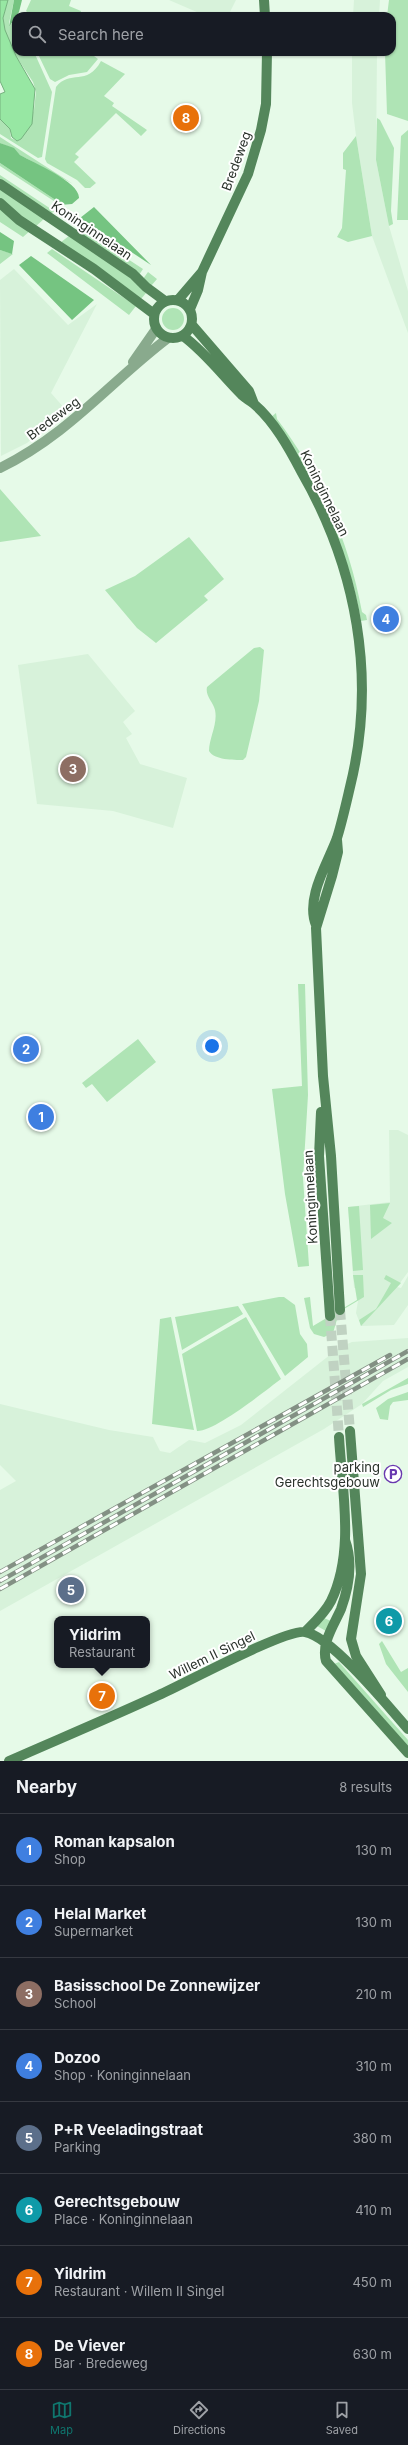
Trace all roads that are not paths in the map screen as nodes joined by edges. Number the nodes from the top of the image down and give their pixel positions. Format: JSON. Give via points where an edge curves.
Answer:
{"nodes":[{"id":1,"x":264,"y":0,"type":"edge"},
{"id":2,"x":265,"y":12,"type":"edge"},
{"id":3,"x":267,"y":56,"type":"edge"},
{"id":4,"x":0,"y":184,"type":"edge"},
{"id":5,"x":0,"y":203,"type":"edge"},
{"id":6,"x":202,"y":272,"type":"junction"},
{"id":7,"x":178,"y":300,"type":"junction"},
{"id":8,"x":165,"y":301,"type":"junction"},
{"id":9,"x":190,"y":309,"type":"junction"},
{"id":10,"x":154,"y":314,"type":"junction"},
{"id":11,"x":192,"y":325,"type":"junction"},
{"id":12,"x":156,"y":329,"type":"junction"},
{"id":13,"x":183,"y":336,"type":"junction"},
{"id":14,"x":168,"y":338,"type":"junction"},
{"id":15,"x":117,"y":382,"type":"junction"},
{"id":16,"x":254,"y":404,"type":"junction"},
{"id":17,"x":0,"y":468,"type":"edge"},
{"id":18,"x":323,"y":1076,"type":"junction"},
{"id":19,"x":340,"y":1310,"type":"tunnel mouth"},
{"id":20,"x":330,"y":1316,"type":"tunnel mouth"},
{"id":21,"x":350,"y":1431,"type":"tunnel mouth"},
{"id":22,"x":339,"y":1437,"type":"tunnel mouth"},
{"id":23,"x":345,"y":1540,"type":"junction"},
{"id":24,"x":306,"y":1632,"type":"junction"},
{"id":25,"x":326,"y":1643,"type":"junction"},
{"id":26,"x":386,"y":1704,"type":"junction"},
{"id":27,"x":408,"y":1729,"type":"edge"},
{"id":28,"x":408,"y":1753,"type":"edge"},
{"id":29,"x":9,"y":1761,"type":"edge"}],
"edges":[{"from":1,"to":2,"type":"main road"},
{"from":3,"to":6,"type":"main road","name":"Bredeweg","via":[[266,104],[248,174]]},
{"from":4,"to":8,"type":"main road","name":"Koninginnelaan","via":[[133,274]]},
{"from":5,"to":10,"type":"main road"},
{"from":6,"to":7,"type":"main road","name":"Bredeweg"},
{"from":6,"to":9,"type":"main road","name":"Bredeweg"},
{"from":7,"to":8,"type":"main road"},
{"from":7,"to":9,"type":"main road"},
{"from":8,"to":10,"type":"main road"},
{"from":9,"to":11,"type":"main road"},
{"from":10,"to":12,"type":"main road"},
{"from":11,"to":13,"type":"main road"},
{"from":11,"to":16,"type":"main road","name":"Koninginnelaan","via":[[249,391]]},
{"from":12,"to":14,"type":"main road"},
{"from":12,"to":15,"type":"street","name":"Bredeweg","via":[[152,338]]},
{"from":13,"to":14,"type":"main road"},
{"from":13,"to":16,"type":"main road","name":"Koninginnelaan","via":[[242,396]]},
{"from":14,"to":15,"type":"street","name":"Bredeweg"},
{"from":15,"to":17,"type":"street","name":"Bredeweg","via":[[84,413],[47,441]]},
{"from":16,"to":18,"type":"main road","name":"Koninginnelaan","via":[[289,450],[320,507],[346,573],[358,624],[362,670],[361,718],[350,787],[337,839],[317,890],[313,917],[316,925]]},
{"from":18,"to":19,"type":"main road","name":"Koninginnelaan","via":[[331,1156]]},
{"from":18,"to":20,"type":"main road","name":"Koninginnelaan","via":[[319,1156]]},
{"from":21,"to":26,"type":"main road","via":[[360,1574],[351,1645]]},
{"from":22,"to":23,"type":"main road"},
{"from":23,"to":24,"type":"main road","via":[[336,1590],[327,1608]]},
{"from":23,"to":25,"type":"main road","via":[[350,1554],[348,1586]]},
{"from":24,"to":25,"type":"main road"},
{"from":24,"to":29,"type":"main road","name":"Willem II Singel","via":[[276,1639],[159,1695]]},
{"from":25,"to":26,"type":"main road"},
{"from":25,"to":28,"type":"main road","via":[[326,1661]]},
{"from":26,"to":27,"type":"main road"}]}
